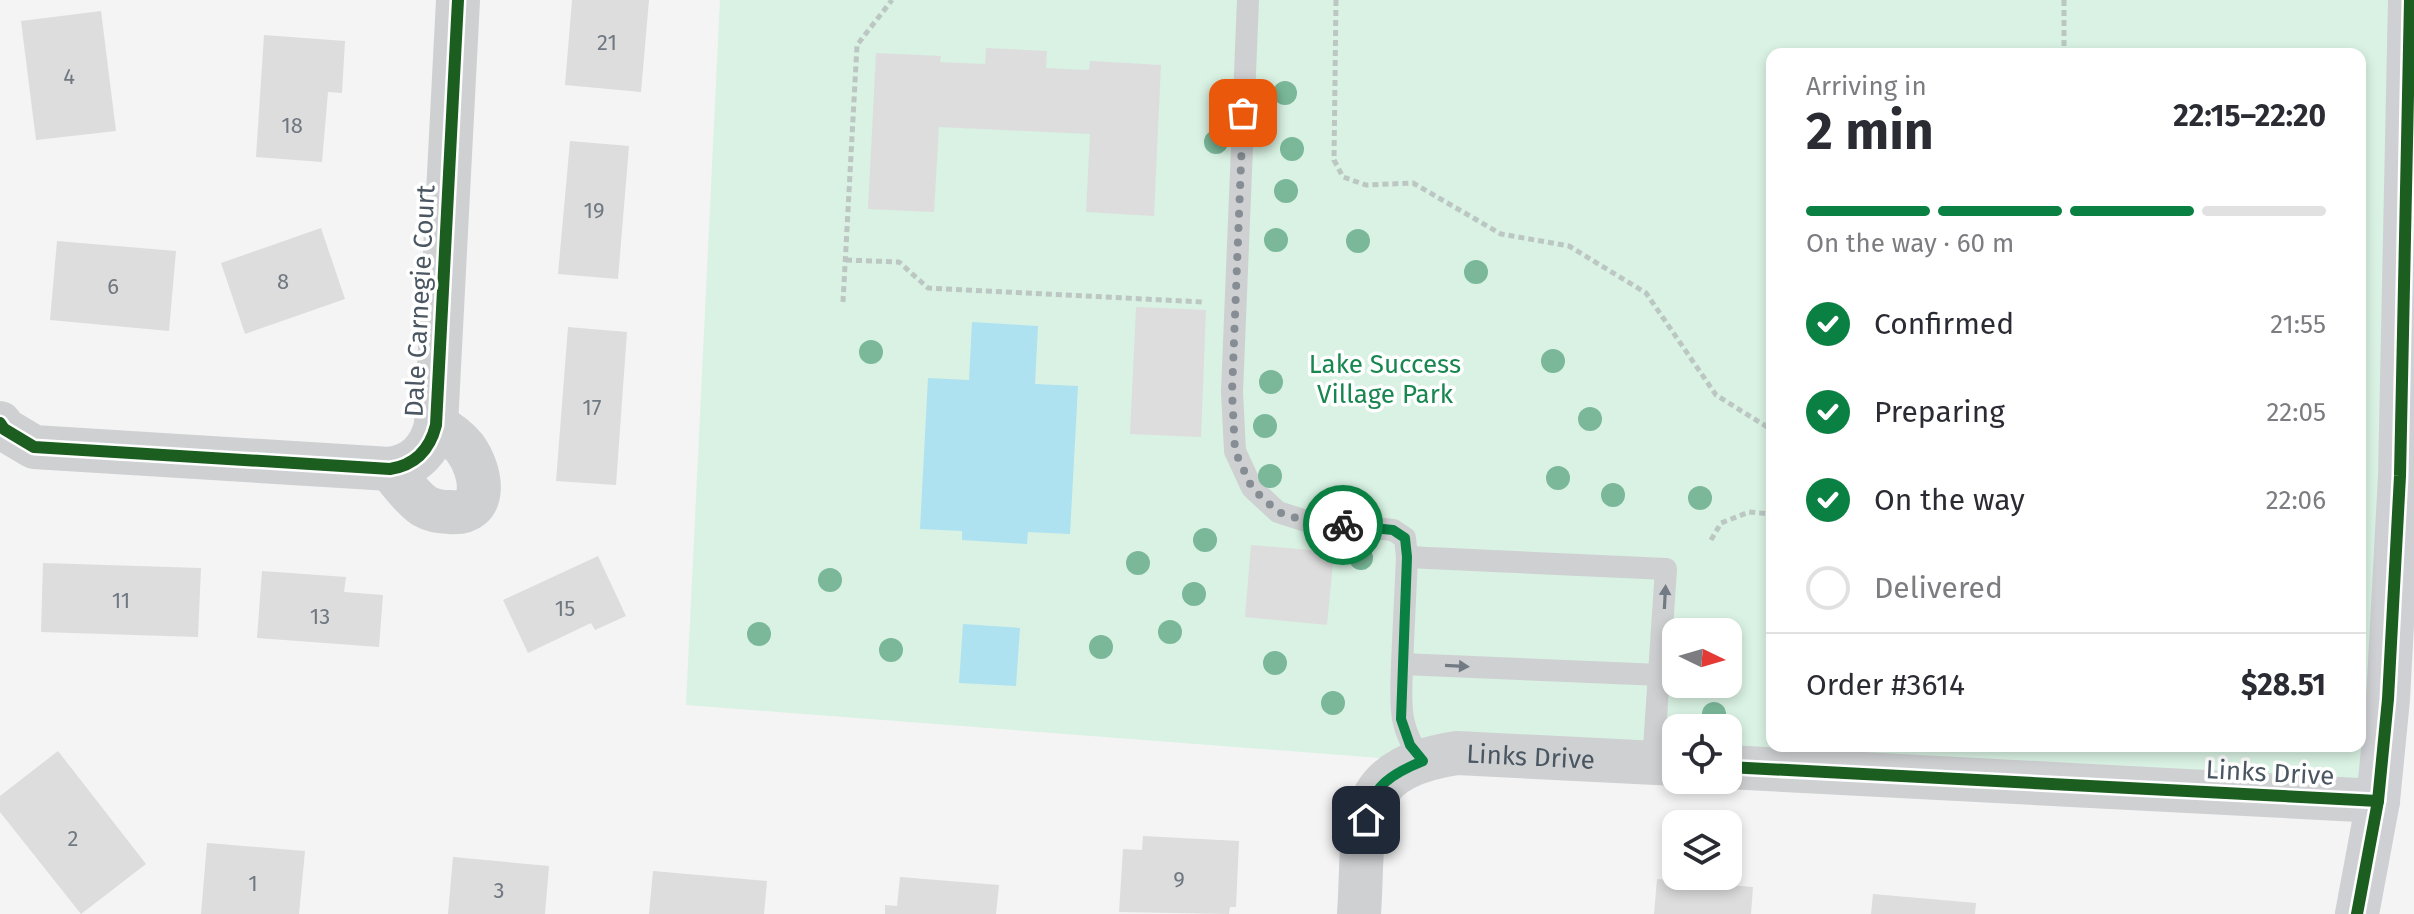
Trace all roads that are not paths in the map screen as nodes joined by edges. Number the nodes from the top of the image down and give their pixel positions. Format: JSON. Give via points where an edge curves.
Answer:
{"nodes":[{"id":1,"x":458,"y":0,"type":"edge"},
{"id":2,"x":1248,"y":0,"type":"edge"},
{"id":3,"x":2410,"y":0,"type":"edge"},
{"id":4,"x":0,"y":423,"type":"edge"},
{"id":5,"x":436,"y":425,"type":"junction"},
{"id":6,"x":390,"y":469,"type":"junction"},
{"id":7,"x":1407,"y":557,"type":"junction"},
{"id":8,"x":1402,"y":664,"type":"junction"},
{"id":9,"x":1661,"y":675,"type":"junction"},
{"id":10,"x":1663,"y":714,"type":"edge"},
{"id":11,"x":1423,"y":761,"type":"junction"},
{"id":12,"x":1662,"y":763,"type":"edge"},
{"id":13,"x":1742,"y":768,"type":"edge"},
{"id":14,"x":2378,"y":801,"type":"junction"},
{"id":15,"x":1359,"y":914,"type":"edge"},
{"id":16,"x":2357,"y":914,"type":"edge"}],
"edges":[{"from":1,"to":5,"type":"street","name":"Dale Carnegie Court"},
{"from":2,"to":7,"type":"lane","via":[[1232,392],[1235,451],[1252,488],[1278,512],[1306,521],[1393,530],[1405,538]]},
{"from":3,"to":14,"type":"street","via":[[2400,476]]},
{"from":4,"to":6,"type":"street","via":[[34,447]]},
{"from":5,"to":6,"type":"street","name":"Dale Carnegie Court","via":[[419,457]]},
{"from":5,"to":6,"type":"street","name":"Dale Carnegie Court","via":[[452,434],[473,462],[479,492],[472,507],[456,512],[425,506]]},
{"from":7,"to":8,"type":"lane"},
{"from":9,"to":7,"type":"lane","one_way":true,"via":[[1666,569]]},
{"from":8,"to":9,"type":"lane","one_way":true},
{"from":8,"to":11,"type":"lane","via":[[1401,719],[1410,745]]},
{"from":9,"to":10,"type":"lane"},
{"from":11,"to":12,"type":"street","name":"Links Drive","via":[[1469,753]]},
{"from":11,"to":15,"type":"street","name":"Links Drive","via":[[1388,778],[1370,800]]},
{"from":13,"to":14,"type":"street","name":"Links Drive"},
{"from":14,"to":16,"type":"street"}]}
